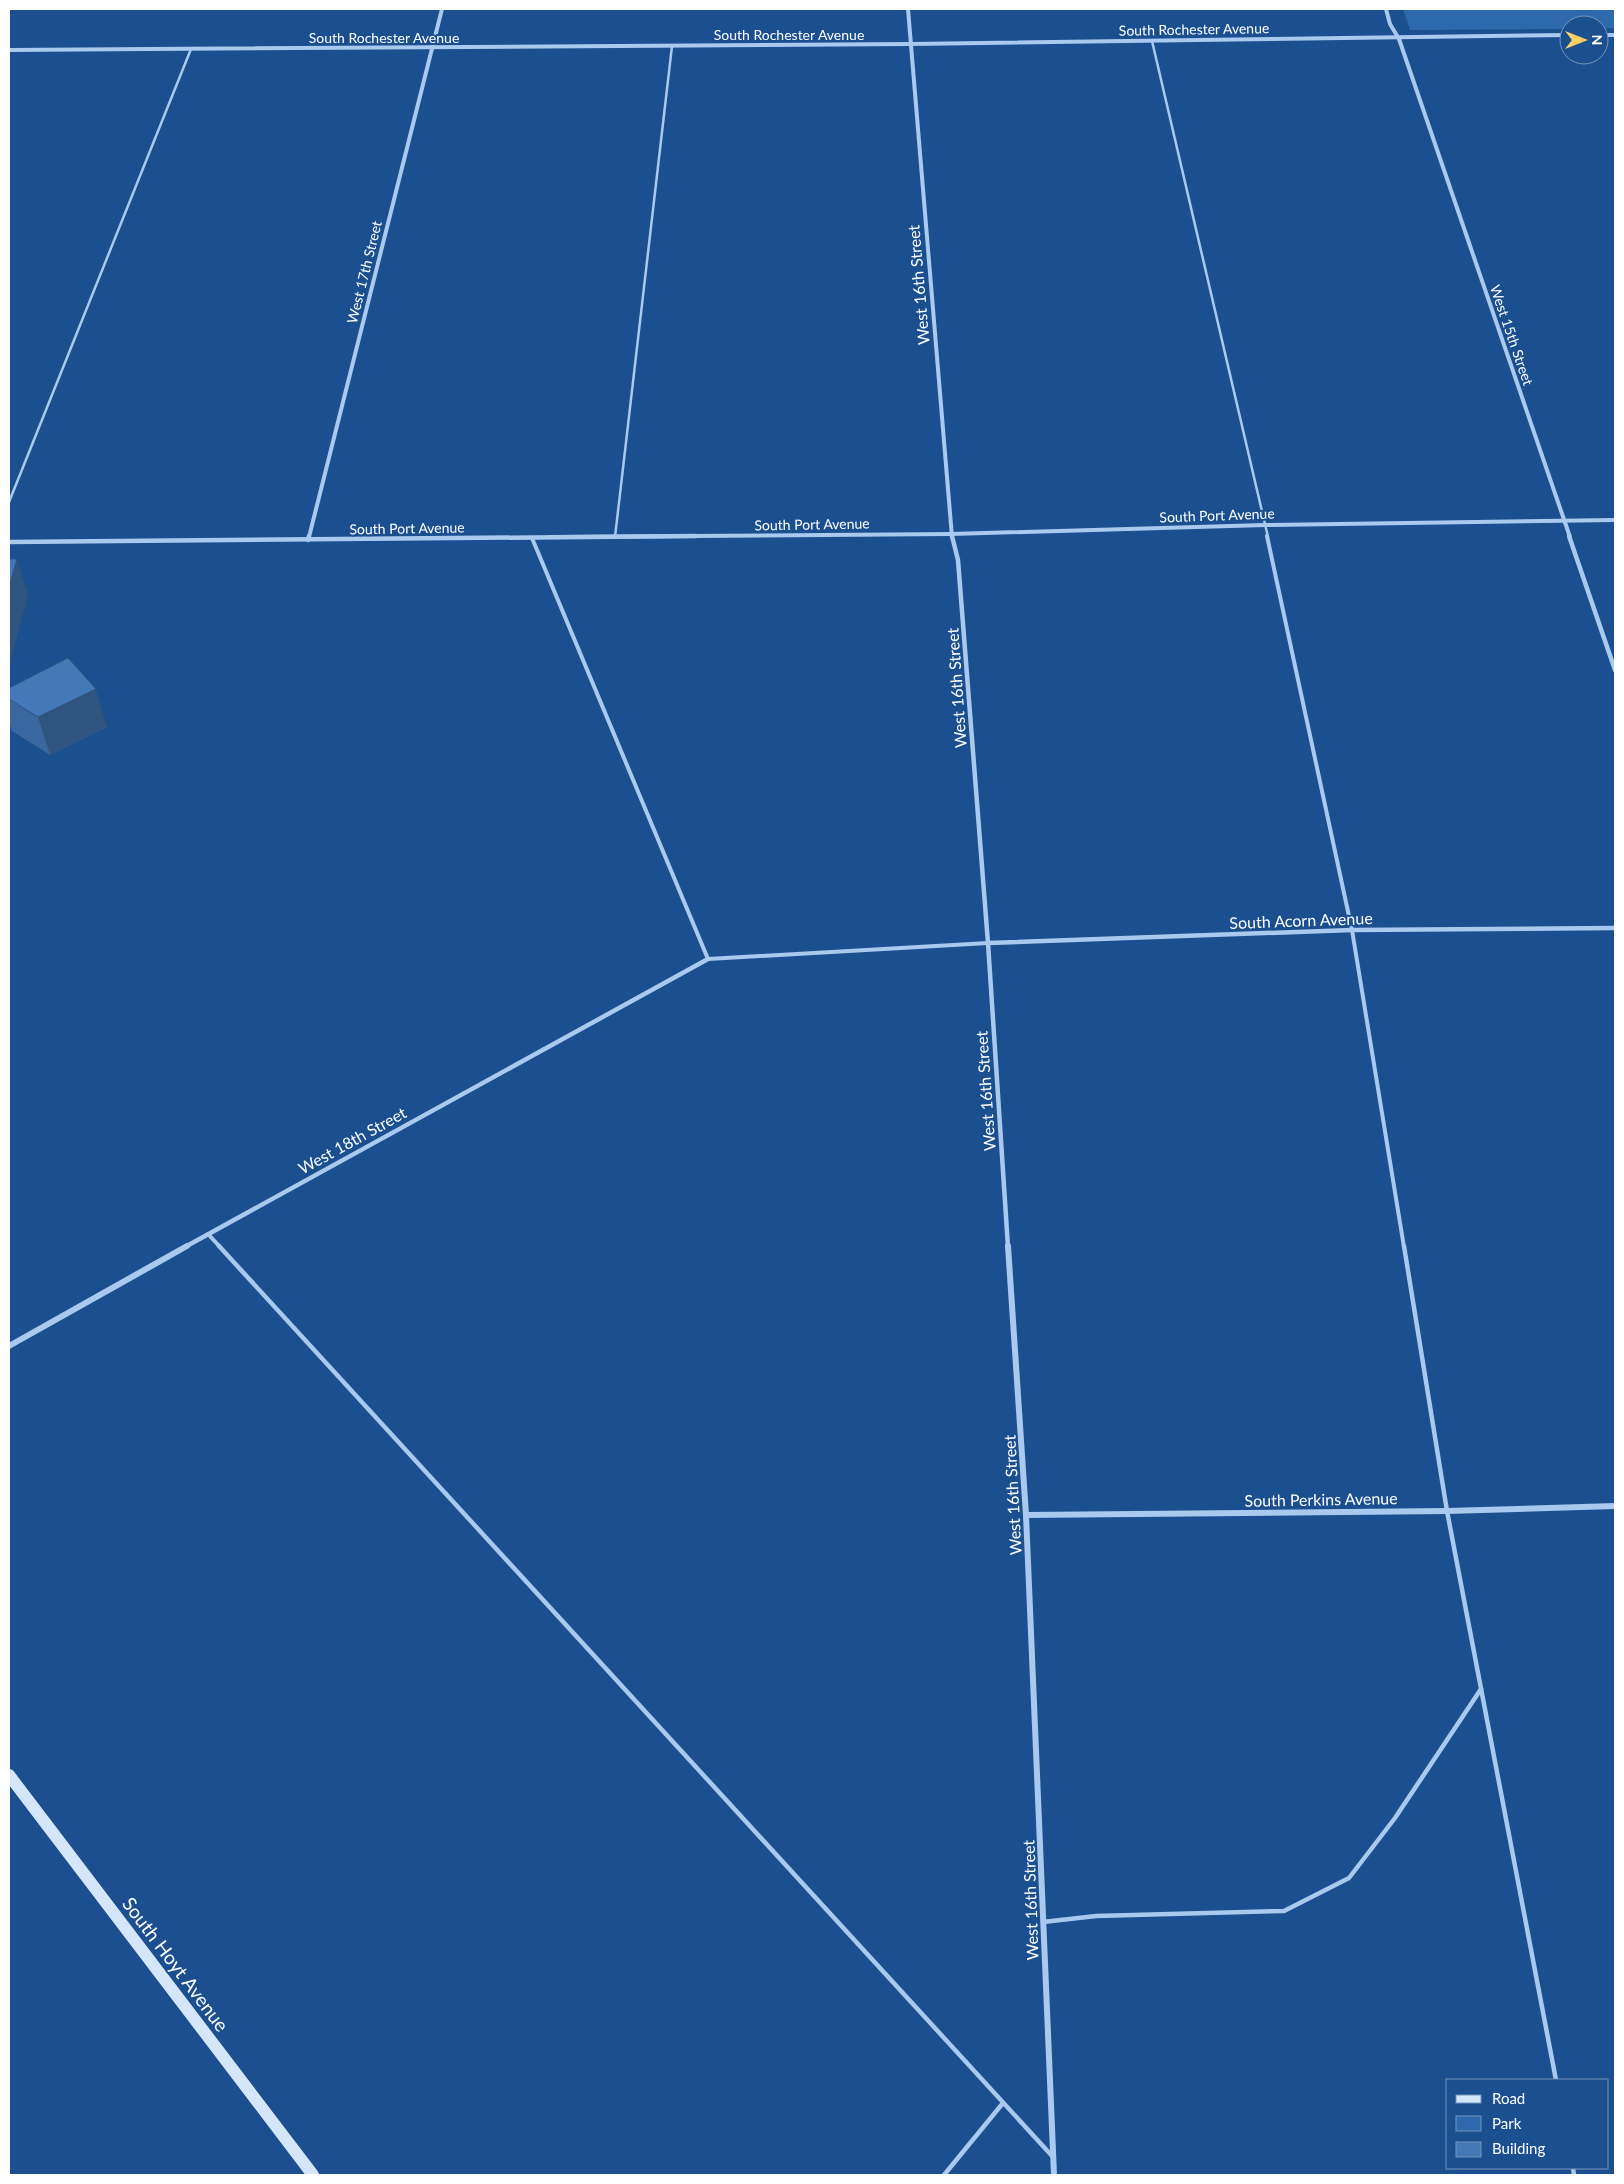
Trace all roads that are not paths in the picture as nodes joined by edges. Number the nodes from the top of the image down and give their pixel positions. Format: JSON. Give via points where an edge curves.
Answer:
{"nodes":[{"id":1,"x":442,"y":9,"type":"edge"},
{"id":2,"x":908,"y":9,"type":"edge"},
{"id":3,"x":1386,"y":9,"type":"edge"},
{"id":4,"x":1559,"y":35,"type":"edge"},
{"id":5,"x":1398,"y":39,"type":"junction"},
{"id":6,"x":1152,"y":41,"type":"junction"},
{"id":7,"x":910,"y":44,"type":"junction"},
{"id":8,"x":672,"y":46,"type":"junction"},
{"id":9,"x":432,"y":48,"type":"junction"},
{"id":10,"x":191,"y":49,"type":"junction"},
{"id":11,"x":9,"y":50,"type":"edge"},
{"id":12,"x":9,"y":502,"type":"edge"},
{"id":13,"x":1563,"y":520,"type":"junction"},
{"id":14,"x":1615,"y":520,"type":"edge"},
{"id":15,"x":1265,"y":525,"type":"junction"},
{"id":16,"x":951,"y":534,"type":"junction"},
{"id":17,"x":615,"y":537,"type":"junction"},
{"id":18,"x":532,"y":538,"type":"junction"},
{"id":19,"x":308,"y":540,"type":"junction"},
{"id":20,"x":9,"y":542,"type":"edge"},
{"id":21,"x":1615,"y":670,"type":"edge"},
{"id":22,"x":1615,"y":928,"type":"edge"},
{"id":23,"x":1352,"y":930,"type":"junction"},
{"id":24,"x":988,"y":943,"type":"junction"},
{"id":25,"x":708,"y":959,"type":"junction"},
{"id":26,"x":208,"y":1234,"type":"junction"},
{"id":27,"x":9,"y":1346,"type":"edge"},
{"id":28,"x":1615,"y":1506,"type":"edge"},
{"id":29,"x":1447,"y":1511,"type":"junction"},
{"id":30,"x":1026,"y":1515,"type":"junction"},
{"id":31,"x":1481,"y":1689,"type":"junction"},
{"id":32,"x":9,"y":1775,"type":"edge"},
{"id":33,"x":1043,"y":1922,"type":"junction"},
{"id":34,"x":1556,"y":2079,"type":"edge"},
{"id":35,"x":1004,"y":2102,"type":"junction"},
{"id":36,"x":1053,"y":2156,"type":"junction"},
{"id":37,"x":313,"y":2175,"type":"edge"},
{"id":38,"x":944,"y":2175,"type":"edge"},
{"id":39,"x":1054,"y":2175,"type":"edge"}],
"edges":[{"from":1,"to":9,"type":"street","name":"West 17th Street"},
{"from":2,"to":7,"type":"street","name":"West 16th Street"},
{"from":3,"to":5,"type":"street","name":"West 15th Street"},
{"from":4,"to":5,"type":"street","name":"South Rochester Avenue"},
{"from":5,"to":6,"type":"street","name":"South Rochester Avenue"},
{"from":5,"to":13,"type":"street","name":"West 15th Street"},
{"from":6,"to":7,"type":"street","name":"South Rochester Avenue"},
{"from":6,"to":15,"type":"lane"},
{"from":7,"to":8,"type":"street","name":"South Rochester Avenue"},
{"from":7,"to":16,"type":"street","name":"West 16th Street"},
{"from":8,"to":9,"type":"street","name":"South Rochester Avenue"},
{"from":8,"to":17,"type":"lane"},
{"from":9,"to":10,"type":"street","name":"South Rochester Avenue"},
{"from":9,"to":19,"type":"street","name":"West 17th Street"},
{"from":10,"to":11,"type":"street","name":"South Rochester Avenue"},
{"from":10,"to":12,"type":"lane"},
{"from":13,"to":14,"type":"street","name":"South Port Avenue"},
{"from":13,"to":15,"type":"street","name":"South Port Avenue"},
{"from":13,"to":21,"type":"street","name":"West 15th Street"},
{"from":15,"to":16,"type":"street","name":"South Port Avenue"},
{"from":15,"to":23,"type":"lane"},
{"from":16,"to":17,"type":"street","name":"South Port Avenue"},
{"from":16,"to":24,"type":"street","name":"West 16th Street","via":[[958,560]]},
{"from":17,"to":18,"type":"street","name":"South Port Avenue"},
{"from":18,"to":19,"type":"street","name":"South Port Avenue"},
{"from":18,"to":25,"type":"lane"},
{"from":19,"to":20,"type":"street","name":"South Port Avenue"},
{"from":22,"to":23,"type":"street","name":"South Acorn Avenue"},
{"from":23,"to":24,"type":"street","name":"South Acorn Avenue"},
{"from":23,"to":29,"type":"lane"},
{"from":24,"to":25,"type":"lane"},
{"from":24,"to":30,"type":"street","name":"West 16th Street"},
{"from":25,"to":26,"type":"street","name":"West 18th Street"},
{"from":26,"to":27,"type":"street","name":"West 18th Street"},
{"from":26,"to":35,"type":"lane"},
{"from":28,"to":29,"type":"street","name":"South Perkins Avenue"},
{"from":29,"to":30,"type":"street","name":"South Perkins Avenue"},
{"from":29,"to":31,"type":"lane"},
{"from":30,"to":33,"type":"street","name":"West 16th Street"},
{"from":31,"to":33,"type":"lane","via":[[1395,1818],[1349,1878],[1284,1911],[1096,1916]]},
{"from":31,"to":34,"type":"lane"},
{"from":32,"to":37,"type":"main road","name":"South Hoyt Avenue"},
{"from":33,"to":36,"type":"street","name":"West 16th Street"},
{"from":35,"to":36,"type":"lane"},
{"from":35,"to":38,"type":"lane"},
{"from":36,"to":39,"type":"street","name":"West 16th Street"}]}
